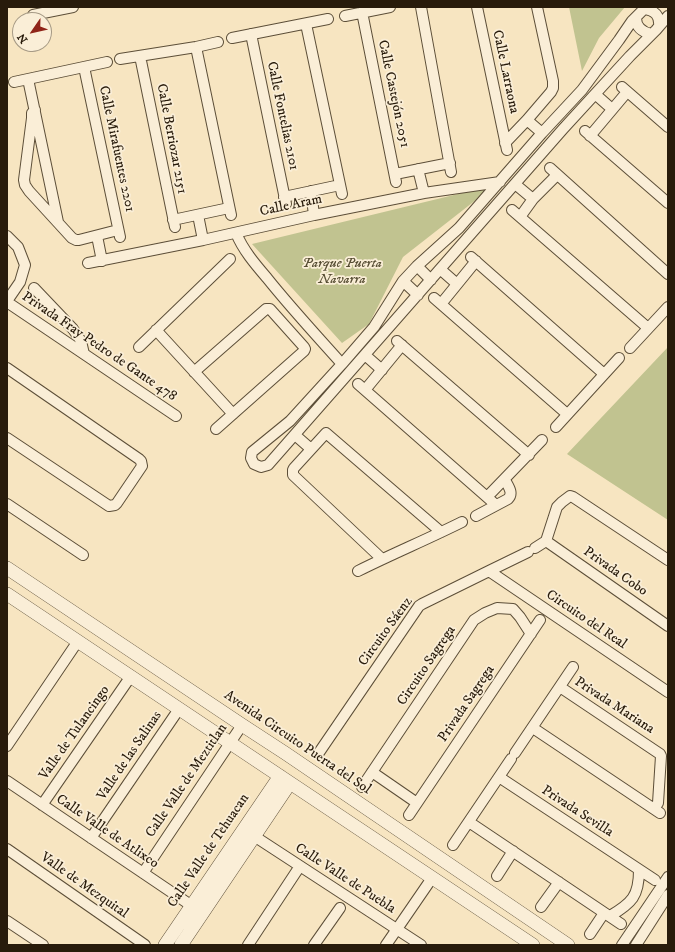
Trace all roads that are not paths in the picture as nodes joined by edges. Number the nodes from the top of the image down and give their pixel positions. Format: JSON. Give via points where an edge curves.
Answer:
{"nodes":[{"id":1,"x":73,"y":7,"type":"edge"},
{"id":2,"x":390,"y":7,"type":"edge"},
{"id":3,"x":421,"y":7,"type":"edge"},
{"id":4,"x":478,"y":7,"type":"edge"},
{"id":5,"x":537,"y":7,"type":"edge"},
{"id":6,"x":645,"y":8,"type":"edge"},
{"id":7,"x":44,"y":12,"type":"edge"},
{"id":8,"x":362,"y":12,"type":"junction"},
{"id":9,"x":345,"y":16,"type":"dead end"},
{"id":10,"x":668,"y":16,"type":"edge"},
{"id":11,"x":636,"y":18,"type":"junction"},
{"id":12,"x":328,"y":19,"type":"dead end"},
{"id":13,"x":306,"y":24,"type":"junction"},
{"id":14,"x":659,"y":26,"type":"junction"},
{"id":15,"x":251,"y":34,"type":"junction"},
{"id":16,"x":651,"y":34,"type":"junction"},
{"id":17,"x":232,"y":38,"type":"dead end"},
{"id":18,"x":218,"y":42,"type":"dead end"},
{"id":19,"x":196,"y":46,"type":"junction"},
{"id":20,"x":140,"y":56,"type":"junction"},
{"id":21,"x":120,"y":59,"type":"dead end"},
{"id":22,"x":107,"y":62,"type":"dead end"},
{"id":23,"x":84,"y":67,"type":"junction"},
{"id":24,"x":28,"y":79,"type":"junction"},
{"id":25,"x":14,"y":82,"type":"dead end"},
{"id":26,"x":595,"y":94,"type":"junction"},
{"id":27,"x":35,"y":110,"type":"junction"},
{"id":28,"x":612,"y":110,"type":"junction"},
{"id":29,"x":527,"y":120,"type":"junction"},
{"id":30,"x":668,"y":127,"type":"edge"},
{"id":31,"x":542,"y":133,"type":"junction"},
{"id":32,"x":550,"y":168,"type":"dead end"},
{"id":33,"x":418,"y":169,"type":"junction"},
{"id":34,"x":558,"y":175,"type":"junction"},
{"id":35,"x":500,"y":182,"type":"junction"},
{"id":36,"x":515,"y":184,"type":"junction"},
{"id":37,"x":311,"y":191,"type":"junction"},
{"id":38,"x":424,"y":192,"type":"junction"},
{"id":39,"x":533,"y":199,"type":"junction"},
{"id":40,"x":668,"y":203,"type":"edge"},
{"id":41,"x":198,"y":215,"type":"junction"},
{"id":42,"x":314,"y":215,"type":"junction"},
{"id":43,"x":59,"y":224,"type":"junction"},
{"id":44,"x":236,"y":233,"type":"junction"},
{"id":45,"x":7,"y":236,"type":"edge"},
{"id":46,"x":97,"y":236,"type":"junction"},
{"id":47,"x":203,"y":240,"type":"junction"},
{"id":48,"x":230,"y":259,"type":"dead end"},
{"id":49,"x":102,"y":260,"type":"junction"},
{"id":50,"x":88,"y":263,"type":"dead end"},
{"id":51,"x":417,"y":266,"type":"junction"},
{"id":52,"x":440,"y":270,"type":"junction"},
{"id":53,"x":668,"y":274,"type":"edge"},
{"id":54,"x":431,"y":280,"type":"junction"},
{"id":55,"x":403,"y":281,"type":"junction"},
{"id":56,"x":457,"y":284,"type":"junction"},
{"id":57,"x":34,"y":288,"type":"dead end"},
{"id":58,"x":418,"y":295,"type":"junction"},
{"id":59,"x":7,"y":302,"type":"edge"},
{"id":60,"x":668,"y":307,"type":"edge"},
{"id":61,"x":299,"y":316,"type":"junction"},
{"id":62,"x":287,"y":327,"type":"junction"},
{"id":63,"x":648,"y":328,"type":"junction"},
{"id":64,"x":156,"y":330,"type":"junction"},
{"id":65,"x":139,"y":347,"type":"dead end"},
{"id":66,"x":630,"y":348,"type":"dead end"},
{"id":67,"x":84,"y":354,"type":"junction"},
{"id":68,"x":365,"y":355,"type":"junction"},
{"id":69,"x":619,"y":358,"type":"dead end"},
{"id":70,"x":342,"y":364,"type":"junction"},
{"id":71,"x":7,"y":368,"type":"edge"},
{"id":72,"x":382,"y":370,"type":"junction"},
{"id":73,"x":194,"y":372,"type":"junction"},
{"id":74,"x":604,"y":374,"type":"junction"},
{"id":75,"x":232,"y":414,"type":"junction"},
{"id":76,"x":567,"y":414,"type":"junction"},
{"id":77,"x":176,"y":416,"type":"dead end"},
{"id":78,"x":556,"y":427,"type":"dead end"},
{"id":79,"x":216,"y":429,"type":"dead end"},
{"id":80,"x":295,"y":435,"type":"junction"},
{"id":81,"x":7,"y":438,"type":"edge"},
{"id":82,"x":542,"y":440,"type":"dead end"},
{"id":83,"x":311,"y":449,"type":"junction"},
{"id":84,"x":529,"y":455,"type":"junction"},
{"id":85,"x":504,"y":480,"type":"junction"},
{"id":86,"x":488,"y":497,"type":"junction"},
{"id":87,"x":7,"y":504,"type":"edge"},
{"id":88,"x":496,"y":505,"type":"junction"},
{"id":89,"x":476,"y":516,"type":"dead end"},
{"id":90,"x":462,"y":522,"type":"dead end"},
{"id":91,"x":441,"y":532,"type":"junction"},
{"id":92,"x":546,"y":541,"type":"junction"},
{"id":93,"x":83,"y":555,"type":"dead end"},
{"id":94,"x":382,"y":559,"type":"junction"},
{"id":95,"x":668,"y":560,"type":"edge"},
{"id":96,"x":7,"y":568,"type":"edge"},
{"id":97,"x":358,"y":571,"type":"dead end"},
{"id":98,"x":489,"y":572,"type":"junction"},
{"id":99,"x":7,"y":594,"type":"edge"},
{"id":100,"x":523,"y":594,"type":"junction"},
{"id":101,"x":513,"y":609,"type":"junction"},
{"id":102,"x":540,"y":620,"type":"dead end"},
{"id":103,"x":668,"y":626,"type":"edge"},
{"id":104,"x":531,"y":634,"type":"junction"},
{"id":105,"x":78,"y":641,"type":"junction"},
{"id":106,"x":573,"y":667,"type":"dead end"},
{"id":107,"x":130,"y":676,"type":"junction"},
{"id":108,"x":560,"y":687,"type":"junction"},
{"id":109,"x":668,"y":692,"type":"edge"},
{"id":110,"x":179,"y":709,"type":"junction"},
{"id":111,"x":242,"y":725,"type":"junction"},
{"id":112,"x":533,"y":728,"type":"junction"},
{"id":113,"x":230,"y":743,"type":"junction"},
{"id":114,"x":7,"y":746,"type":"edge"},
{"id":115,"x":318,"y":754,"type":"dead end"},
{"id":116,"x":372,"y":772,"type":"junction"},
{"id":117,"x":499,"y":777,"type":"junction"},
{"id":118,"x":285,"y":779,"type":"junction"},
{"id":119,"x":7,"y":781,"type":"edge"},
{"id":120,"x":362,"y":788,"type":"dead end"},
{"id":121,"x":663,"y":793,"type":"edge"},
{"id":122,"x":417,"y":803,"type":"junction"},
{"id":123,"x":42,"y":805,"type":"junction"},
{"id":124,"x":409,"y":815,"type":"dead end"},
{"id":125,"x":469,"y":822,"type":"junction"},
{"id":126,"x":254,"y":836,"type":"junction"},
{"id":127,"x":92,"y":838,"type":"junction"},
{"id":128,"x":453,"y":845,"type":"dead end"},
{"id":129,"x":7,"y":849,"type":"edge"},
{"id":130,"x":513,"y":851,"type":"junction"},
{"id":131,"x":300,"y":866,"type":"junction"},
{"id":132,"x":639,"y":870,"type":"junction"},
{"id":133,"x":143,"y":873,"type":"junction"},
{"id":134,"x":497,"y":876,"type":"dead end"},
{"id":135,"x":668,"y":877,"type":"edge"},
{"id":136,"x":432,"y":878,"type":"junction"},
{"id":137,"x":654,"y":880,"type":"dead end"},
{"id":138,"x":559,"y":882,"type":"junction"},
{"id":139,"x":668,"y":895,"type":"edge"},
{"id":140,"x":634,"y":897,"type":"junction"},
{"id":141,"x":192,"y":906,"type":"junction"},
{"id":142,"x":648,"y":906,"type":"junction"},
{"id":143,"x":541,"y":907,"type":"dead end"},
{"id":144,"x":340,"y":908,"type":"dead end"},
{"id":145,"x":607,"y":914,"type":"junction"},
{"id":146,"x":7,"y":921,"type":"edge"},
{"id":147,"x":637,"y":923,"type":"junction"},
{"id":148,"x":621,"y":924,"type":"dead end"},
{"id":149,"x":397,"y":929,"type":"junction"},
{"id":150,"x":646,"y":930,"type":"junction"},
{"id":151,"x":590,"y":934,"type":"dead end"},
{"id":152,"x":180,"y":938,"type":"edge"},
{"id":153,"x":625,"y":944,"type":"edge"},
{"id":154,"x":43,"y":945,"type":"edge"},
{"id":155,"x":145,"y":945,"type":"edge"},
{"id":156,"x":165,"y":945,"type":"edge"},
{"id":157,"x":248,"y":945,"type":"edge"},
{"id":158,"x":314,"y":945,"type":"edge"},
{"id":159,"x":386,"y":945,"type":"edge"},
{"id":160,"x":421,"y":945,"type":"edge"},
{"id":161,"x":533,"y":945,"type":"edge"},
{"id":162,"x":568,"y":945,"type":"edge"},
{"id":163,"x":636,"y":945,"type":"edge"}],
"edges":[{"from":1,"to":7,"type":"street"},
{"from":2,"to":8,"type":"street"},
{"from":3,"to":33,"type":"street","via":[[451,167]]},
{"from":4,"to":29,"type":"street","name":"Calle Larraona","via":[[506,147]]},
{"from":5,"to":29,"type":"street","name":"Calle Larraona","via":[[554,85]]},
{"from":6,"to":11,"type":"street"},
{"from":6,"to":14,"type":"street","via":[[656,14]]},
{"from":8,"to":9,"type":"street"},
{"from":8,"to":33,"type":"street","name":"Calle Castejón 2051","via":[[396,178]]},
{"from":10,"to":14,"type":"street"},
{"from":11,"to":16,"type":"street","via":[[640,30]]},
{"from":11,"to":31,"type":"street","via":[[582,90]]},
{"from":12,"to":13,"type":"street"},
{"from":13,"to":15,"type":"street"},
{"from":13,"to":37,"type":"street","via":[[341,190]]},
{"from":14,"to":16,"type":"street"},
{"from":15,"to":17,"type":"street"},
{"from":15,"to":37,"type":"street","name":"Calle Fontelias 2101","via":[[285,200]]},
{"from":16,"to":26,"type":"street"},
{"from":18,"to":19,"type":"street"},
{"from":19,"to":20,"type":"street"},
{"from":19,"to":41,"type":"street","via":[[230,212]]},
{"from":20,"to":21,"type":"street"},
{"from":20,"to":41,"type":"street","name":"Calle Berriozar 2151","via":[[174,223]]},
{"from":22,"to":23,"type":"street"},
{"from":23,"to":24,"type":"street"},
{"from":23,"to":46,"type":"street","name":"Calle Mirafuentes 2201","via":[[119,234]]},
{"from":24,"to":25,"type":"street"},
{"from":24,"to":27,"type":"street"},
{"from":26,"to":28,"type":"street"},
{"from":26,"to":36,"type":"street"},
{"from":27,"to":43,"type":"street"},
{"from":27,"to":43,"type":"street","via":[[32,113],[25,185]]},
{"from":28,"to":30,"type":"street","via":[[625,90]]},
{"from":28,"to":40,"type":"street","via":[[587,134]]},
{"from":29,"to":31,"type":"street"},
{"from":31,"to":35,"type":"street"},
{"from":32,"to":34,"type":"street"},
{"from":33,"to":38,"type":"street"},
{"from":34,"to":39,"type":"street"},
{"from":34,"to":53,"type":"street"},
{"from":35,"to":38,"type":"street","name":"Calle Aram"},
{"from":35,"to":51,"type":"street","via":[[459,228]]},
{"from":36,"to":39,"type":"street"},
{"from":36,"to":52,"type":"street"},
{"from":37,"to":42,"type":"street"},
{"from":38,"to":42,"type":"street","name":"Calle Aram"},
{"from":39,"to":63,"type":"street","via":[[516,214]]},
{"from":41,"to":47,"type":"street"},
{"from":42,"to":44,"type":"street","name":"Calle Aram"},
{"from":43,"to":46,"type":"street","via":[[76,240]]},
{"from":44,"to":47,"type":"street","name":"Calle Aram"},
{"from":44,"to":61,"type":"street","via":[[245,252]]},
{"from":45,"to":59,"type":"street","via":[[18,247],[25,265],[20,282]]},
{"from":46,"to":49,"type":"street"},
{"from":47,"to":49,"type":"street","name":"Calle Aram"},
{"from":48,"to":64,"type":"street"},
{"from":49,"to":50,"type":"street","name":"Calle Aram"},
{"from":51,"to":54,"type":"street"},
{"from":51,"to":55,"type":"street"},
{"from":52,"to":54,"type":"street"},
{"from":52,"to":56,"type":"street"},
{"from":54,"to":58,"type":"street"},
{"from":55,"to":58,"type":"street"},
{"from":55,"to":70,"type":"street","via":[[374,327]]},
{"from":56,"to":74,"type":"street","via":[[474,259]]},
{"from":56,"to":76,"type":"street","via":[[437,301]]},
{"from":57,"to":67,"type":"street","via":[[73,329],[82,341]]},
{"from":58,"to":68,"type":"street"},
{"from":59,"to":67,"type":"street","name":"Privada Fray Pedro de Gante 478"},
{"from":60,"to":63,"type":"street"},
{"from":61,"to":62,"type":"street"},
{"from":61,"to":70,"type":"street"},
{"from":62,"to":73,"type":"street","via":[[270,309],[266,309]]},
{"from":62,"to":75,"type":"street","via":[[304,347],[304,351]]},
{"from":63,"to":66,"type":"street"},
{"from":64,"to":65,"type":"street"},
{"from":64,"to":73,"type":"street"},
{"from":67,"to":77,"type":"street","name":"Privada Fray Pedro de Gante 478"},
{"from":68,"to":72,"type":"street"},
{"from":68,"to":80,"type":"street"},
{"from":69,"to":74,"type":"street"},
{"from":70,"to":80,"type":"street","via":[[290,421],[252,452],[254,464],[261,467],[268,465]]},
{"from":71,"to":81,"type":"street","via":[[139,459],[142,466],[117,503],[110,506]]},
{"from":72,"to":84,"type":"street","via":[[400,343]]},
{"from":72,"to":86,"type":"street","via":[[361,387]]},
{"from":73,"to":75,"type":"street"},
{"from":74,"to":76,"type":"street"},
{"from":75,"to":79,"type":"street"},
{"from":76,"to":78,"type":"street"},
{"from":80,"to":83,"type":"street"},
{"from":82,"to":84,"type":"street"},
{"from":83,"to":91,"type":"street","via":[[326,433]]},
{"from":83,"to":94,"type":"street","via":[[294,468],[293,475]]},
{"from":84,"to":85,"type":"street"},
{"from":85,"to":86,"type":"street"},
{"from":85,"to":88,"type":"street","via":[[511,496]]},
{"from":86,"to":88,"type":"street"},
{"from":87,"to":93,"type":"street"},
{"from":88,"to":89,"type":"street"},
{"from":90,"to":91,"type":"street"},
{"from":91,"to":94,"type":"street"},
{"from":92,"to":95,"type":"street","via":[[557,507],[570,496]]},
{"from":92,"to":98,"type":"street","name":"Circuito Sáenz"},
{"from":92,"to":103,"type":"street","name":"Privada Cobo"},
{"from":94,"to":97,"type":"street"},
{"from":96,"to":111,"type":"street","name":"Avenida Circuito Puerta del Sol"},
{"from":98,"to":100,"type":"street","name":"Circuito del Real"},
{"from":98,"to":115,"type":"street","name":"Circuito Sáenz","via":[[419,606]]},
{"from":99,"to":105,"type":"street"},
{"from":100,"to":101,"type":"street"},
{"from":100,"to":109,"type":"street","name":"Circuito del Real"},
{"from":101,"to":104,"type":"street"},
{"from":101,"to":116,"type":"street","name":"Circuito Sagrega","via":[[497,608],[474,620]]},
{"from":102,"to":104,"type":"street","name":"Privada Sagrega"},
{"from":104,"to":122,"type":"street","name":"Privada Sagrega"},
{"from":105,"to":107,"type":"street"},
{"from":105,"to":114,"type":"street"},
{"from":106,"to":108,"type":"street","name":"Privada Mariana"},
{"from":107,"to":110,"type":"street"},
{"from":107,"to":123,"type":"street","name":"Valle de Tulancingo"},
{"from":108,"to":112,"type":"street","name":"Privada Mariana"},
{"from":108,"to":121,"type":"street","name":"Privada Mariana","via":[[660,754]]},
{"from":110,"to":113,"type":"street"},
{"from":110,"to":127,"type":"street","name":"Valle de las Salinas"},
{"from":111,"to":113,"type":"street","name":"Calle Valle de Meztitlan"},
{"from":111,"to":162,"type":"street","name":"Avenida Circuito Puerta del Sol"},
{"from":112,"to":117,"type":"street","name":"Privada Mariana"},
{"from":112,"to":121,"type":"street","name":"Privada Mariana","via":[[657,811]]},
{"from":113,"to":118,"type":"street"},
{"from":113,"to":133,"type":"street","name":"Calle Valle de Meztitlan"},
{"from":116,"to":120,"type":"street","name":"Circuito Sagrega"},
{"from":116,"to":122,"type":"street"},
{"from":117,"to":125,"type":"street"},
{"from":117,"to":132,"type":"street","name":"Privada Sevilla"},
{"from":118,"to":126,"type":"street","name":"Calle Valle de Tehuacan"},
{"from":118,"to":136,"type":"street"},
{"from":118,"to":141,"type":"street","name":"Calle Valle de Tehuacan"},
{"from":119,"to":123,"type":"street","name":"Calle Valle de Atlixco"},
{"from":122,"to":124,"type":"street","name":"Privada Sagrega"},
{"from":123,"to":127,"type":"street","name":"Calle Valle de Atlixco"},
{"from":125,"to":128,"type":"street"},
{"from":125,"to":130,"type":"street"},
{"from":126,"to":131,"type":"street","name":"Calle Valle de Puebla"},
{"from":126,"to":152,"type":"street","name":"Calle Valle de Tehuacan"},
{"from":127,"to":133,"type":"street","name":"Calle Valle de Atlixco"},
{"from":129,"to":155,"type":"street","name":"Valle de Mezquital"},
{"from":130,"to":134,"type":"street"},
{"from":130,"to":138,"type":"street"},
{"from":131,"to":149,"type":"street","name":"Calle Valle de Puebla"},
{"from":131,"to":157,"type":"street"},
{"from":132,"to":137,"type":"street","name":"Privada Sevilla"},
{"from":132,"to":140,"type":"street","via":[[639,882]]},
{"from":133,"to":141,"type":"street","name":"Calle Valle de Atlixco"},
{"from":135,"to":142,"type":"street"},
{"from":136,"to":149,"type":"street"},
{"from":136,"to":161,"type":"street"},
{"from":138,"to":143,"type":"street"},
{"from":138,"to":145,"type":"street"},
{"from":139,"to":150,"type":"street"},
{"from":140,"to":142,"type":"street"},
{"from":140,"to":145,"type":"street","via":[[622,909]]},
{"from":141,"to":152,"type":"street","name":"Calle Valle de Tehuacan"},
{"from":142,"to":147,"type":"street"},
{"from":144,"to":158,"type":"street"},
{"from":145,"to":148,"type":"street"},
{"from":145,"to":151,"type":"street"},
{"from":146,"to":154,"type":"street"},
{"from":147,"to":150,"type":"street"},
{"from":147,"to":153,"type":"street"},
{"from":149,"to":159,"type":"street"},
{"from":149,"to":160,"type":"street","name":"Calle Valle de Puebla"},
{"from":150,"to":163,"type":"street"},
{"from":152,"to":156,"type":"street","name":"Calle Valle de Tehuacan"}]}
